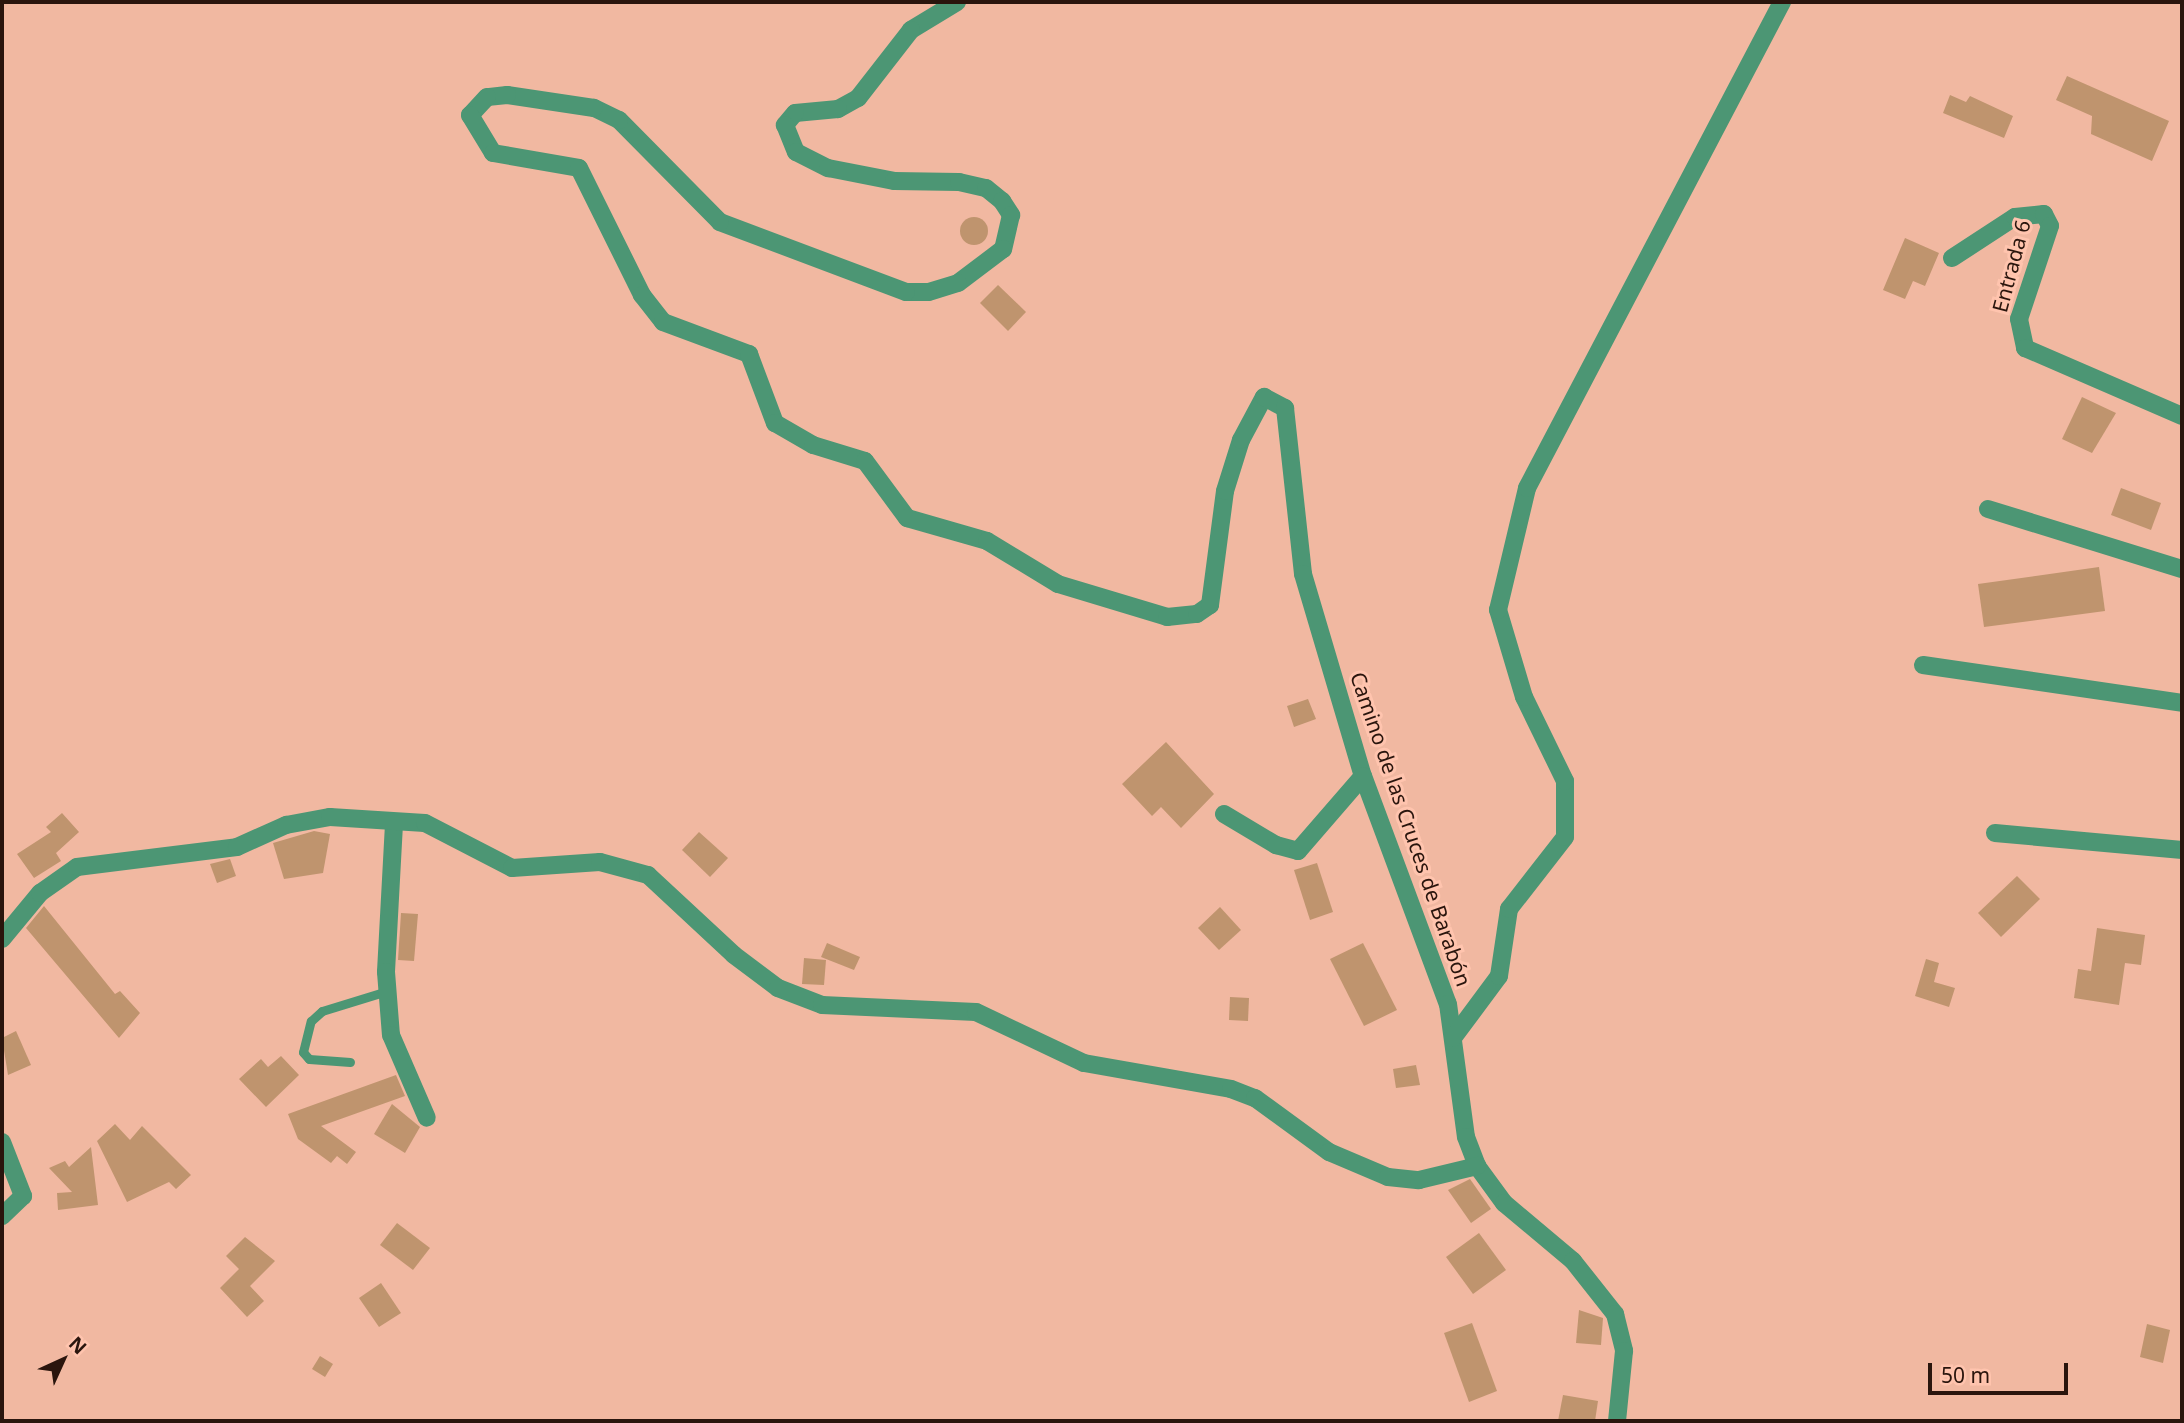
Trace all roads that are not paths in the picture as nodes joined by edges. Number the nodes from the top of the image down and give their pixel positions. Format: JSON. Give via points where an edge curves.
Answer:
{"nodes":[{"id":1,"x":957,"y":2,"type":"edge"},
{"id":2,"x":1782,"y":2,"type":"edge"},
{"id":3,"x":1952,"y":258,"type":"dead end"},
{"id":4,"x":2182,"y":416,"type":"edge"},
{"id":5,"x":1988,"y":509,"type":"dead end"},
{"id":6,"x":2182,"y":569,"type":"edge"},
{"id":7,"x":1923,"y":665,"type":"dead end"},
{"id":8,"x":2182,"y":703,"type":"edge"},
{"id":9,"x":1363,"y":776,"type":"junction"},
{"id":10,"x":1224,"y":814,"type":"dead end"},
{"id":11,"x":394,"y":824,"type":"junction"},
{"id":12,"x":1995,"y":833,"type":"dead end"},
{"id":13,"x":2182,"y":850,"type":"edge"},
{"id":14,"x":2,"y":939,"type":"edge"},
{"id":15,"x":387,"y":990,"type":"junction"},
{"id":16,"x":1453,"y":1038,"type":"junction"},
{"id":17,"x":349,"y":1062,"type":"dead end"},
{"id":18,"x":427,"y":1118,"type":"dead end"},
{"id":19,"x":2,"y":1142,"type":"edge"},
{"id":20,"x":1477,"y":1166,"type":"junction"},
{"id":21,"x":2,"y":1216,"type":"edge"},
{"id":22,"x":1617,"y":1421,"type":"edge"}],
"edges":[{"from":1,"to":9,"type":"street","name":"Camino de las Cruces de Barabón","via":[[911,30],[859,98],[838,109],[795,113],[785,125],[796,152],[828,168],[894,181],[959,182],[986,188],[1002,201],[1011,215],[1003,249],[958,283],[928,292],[906,292],[720,222],[619,120],[594,108],[507,95],[487,97],[470,115],[493,153],[579,168],[642,295],[663,322],[749,354],[775,423],[813,445],[865,461],[906,518],[988,541],[1058,584],[1167,617],[1197,614],[1210,605],[1229,478],[1254,407],[1264,397],[1275,399],[1285,408],[1289,428],[1303,574]]},
{"from":2,"to":16,"type":"street","via":[[1527,488],[1498,611],[1524,697],[1565,781],[1565,837],[1509,909],[1499,976]]},
{"from":3,"to":4,"type":"street","name":"Entrada 6","via":[[2015,217],[2044,214],[2050,226],[2019,319],[2025,348]]},
{"from":5,"to":6,"type":"street"},
{"from":7,"to":8,"type":"street"},
{"from":9,"to":10,"type":"street","via":[[1298,850],[1276,845]]},
{"from":9,"to":16,"type":"street","name":"Camino de las Cruces de Barabón","via":[[1448,1004]]},
{"from":11,"to":14,"type":"street","via":[[330,817],[286,825],[237,847],[77,867],[40,893]]},
{"from":11,"to":15,"type":"street"},
{"from":11,"to":20,"type":"street","via":[[425,823],[450,832],[512,867],[600,862],[648,875],[745,964],[778,988],[822,1005],[976,1012],[1084,1063],[1231,1089],[1329,1152],[1388,1177],[1419,1180]]},
{"from":12,"to":13,"type":"street"},
{"from":15,"to":17,"type":"lane","via":[[322,1011],[311,1021],[303,1052],[309,1059]]},
{"from":15,"to":18,"type":"street","via":[[391,1035]]},
{"from":16,"to":20,"type":"street","name":"Camino de las Cruces de Barabón","via":[[1460,1108]]},
{"from":19,"to":21,"type":"street","via":[[23,1196]]},
{"from":20,"to":22,"type":"street","name":"Camino de las Cruces de Barabón","via":[[1504,1203],[1573,1261],[1615,1314],[1624,1351]]}]}
